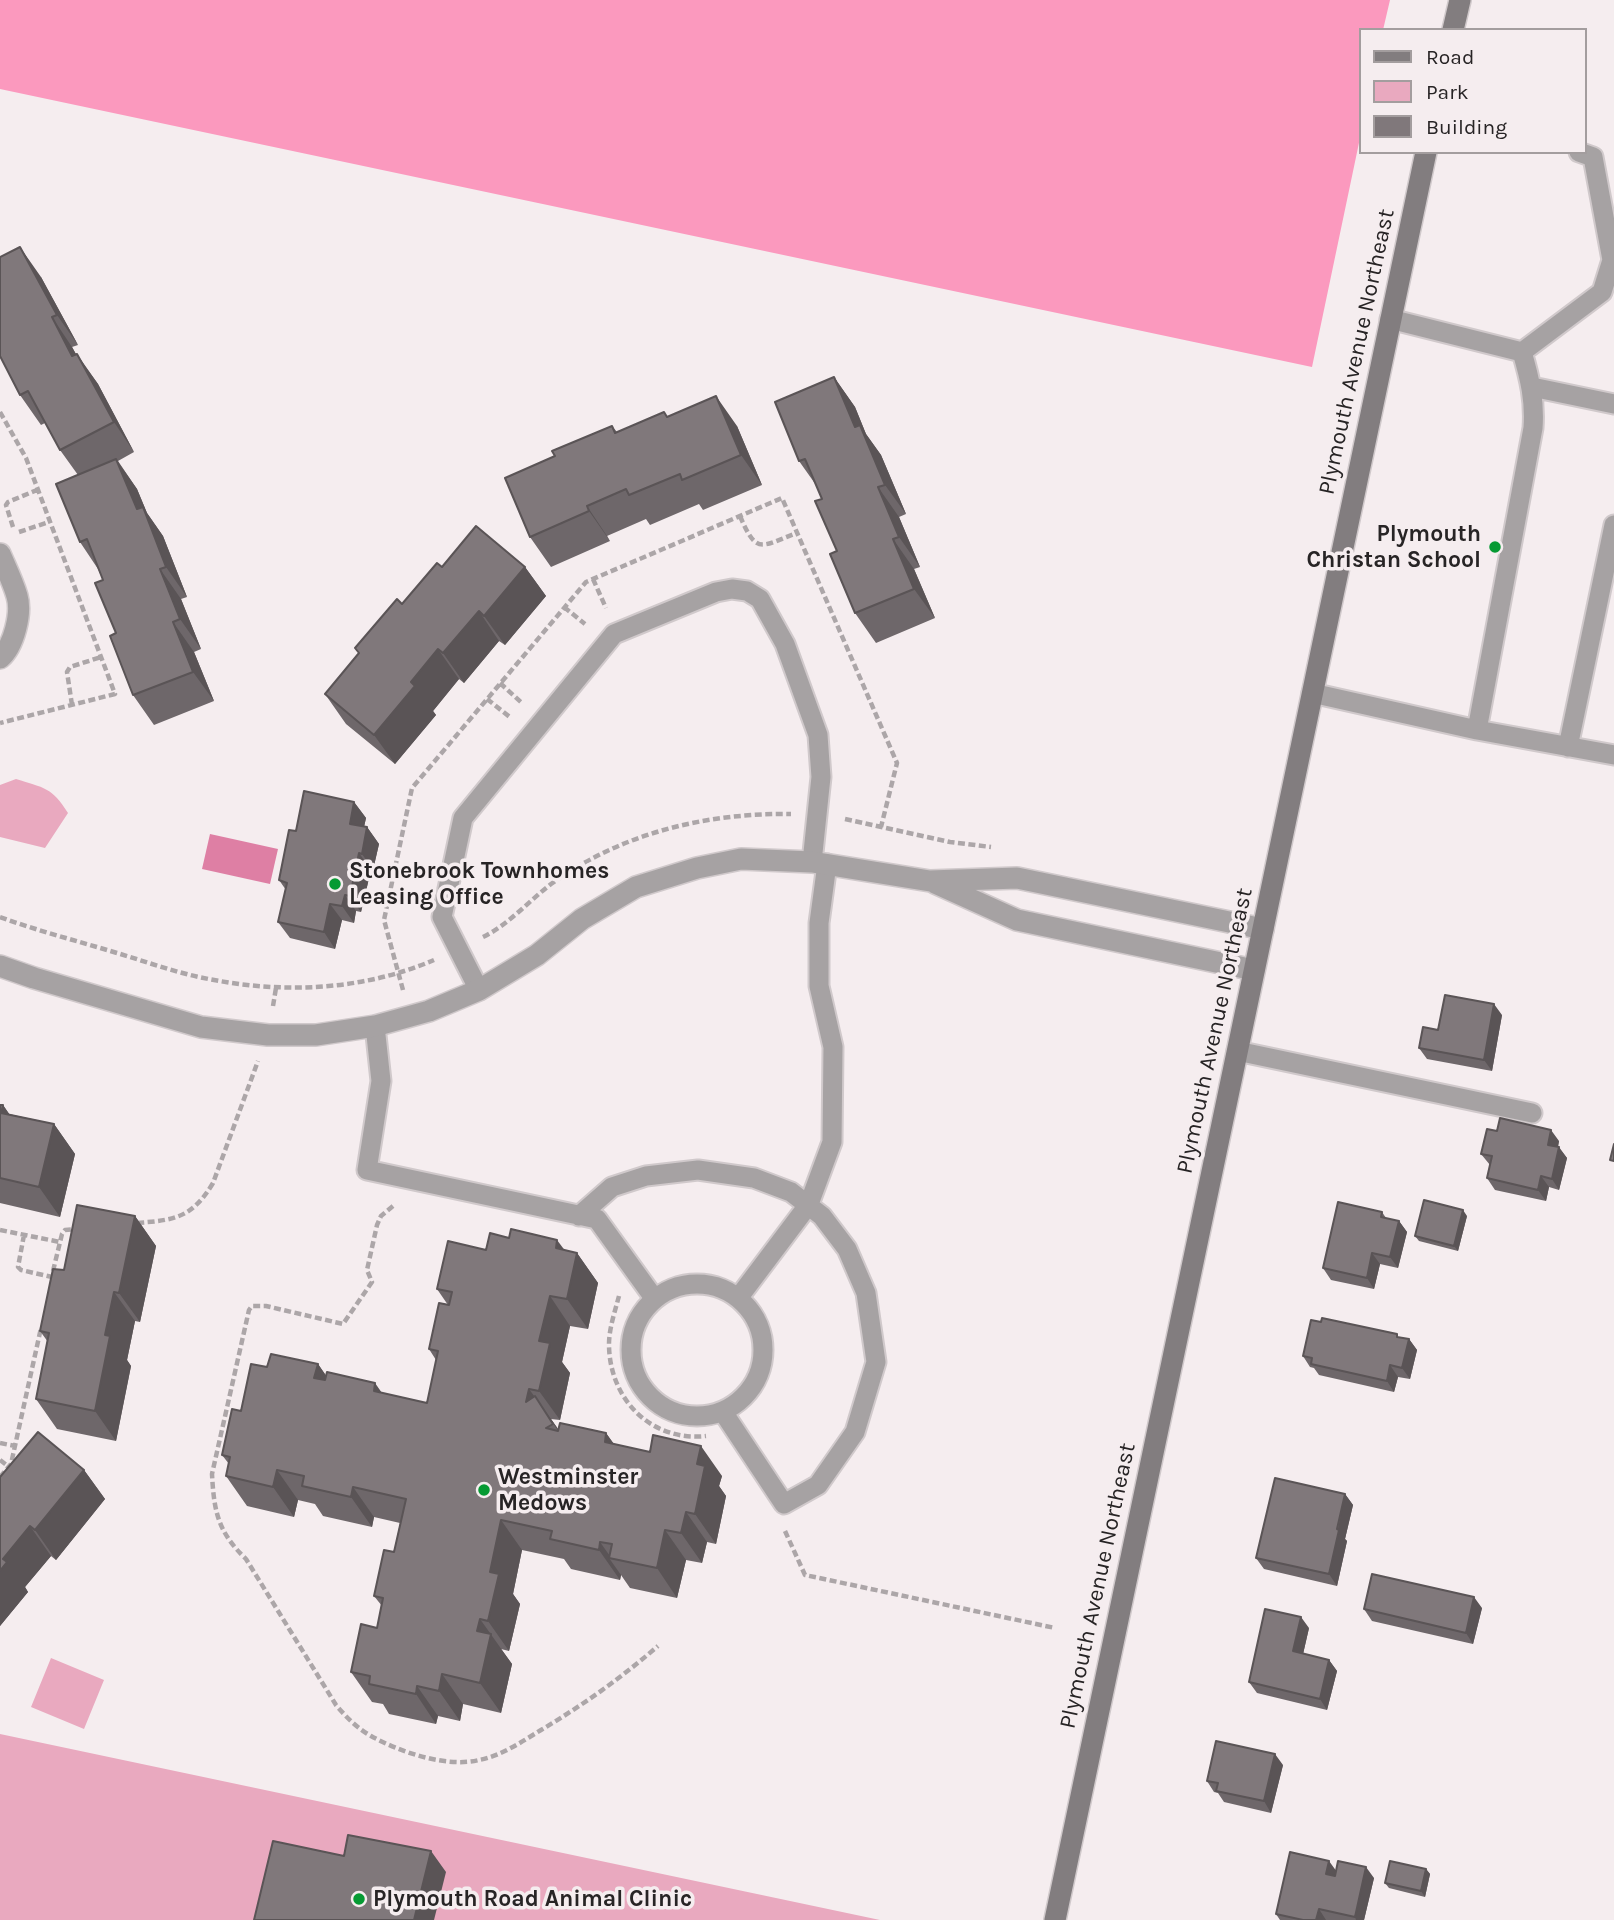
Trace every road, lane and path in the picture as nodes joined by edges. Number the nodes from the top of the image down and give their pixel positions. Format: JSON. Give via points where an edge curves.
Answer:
{"nodes":[{"id":1,"x":1460,"y":0,"type":"edge"},
{"id":2,"x":1453,"y":28,"type":"edge"},
{"id":3,"x":1426,"y":154,"type":"edge"},
{"id":4,"x":1585,"y":154,"type":"edge"},
{"id":5,"x":1390,"y":319,"type":"junction"},
{"id":6,"x":1522,"y":352,"type":"junction"},
{"id":7,"x":1532,"y":387,"type":"junction"},
{"id":8,"x":1614,"y":404,"type":"edge"},
{"id":9,"x":0,"y":411,"type":"edge"},
{"id":10,"x":37,"y":490,"type":"junction"},
{"id":11,"x":740,"y":516,"type":"junction"},
{"id":12,"x":49,"y":522,"type":"junction"},
{"id":13,"x":1614,"y":525,"type":"edge"},
{"id":14,"x":797,"y":533,"type":"junction"},
{"id":15,"x":0,"y":554,"type":"edge"},
{"id":16,"x":593,"y":579,"type":"junction"},
{"id":17,"x":564,"y":607,"type":"junction"},
{"id":18,"x":605,"y":617,"type":"dead end"},
{"id":19,"x":591,"y":627,"type":"dead end"},
{"id":20,"x":101,"y":657,"type":"junction"},
{"id":21,"x":0,"y":658,"type":"edge"},
{"id":22,"x":500,"y":683,"type":"junction"},
{"id":23,"x":1312,"y":693,"type":"junction"},
{"id":24,"x":487,"y":699,"type":"junction"},
{"id":25,"x":72,"y":705,"type":"junction"},
{"id":26,"x":523,"y":710,"type":"dead end"},
{"id":27,"x":517,"y":717,"type":"dead end"},
{"id":28,"x":0,"y":723,"type":"edge"},
{"id":29,"x":1477,"y":730,"type":"junction"},
{"id":30,"x":1569,"y":747,"type":"junction"},
{"id":31,"x":1614,"y":755,"type":"edge"},
{"id":32,"x":881,"y":827,"type":"dead end"},
{"id":33,"x":820,"y":863,"type":"junction"},
{"id":34,"x":930,"y":881,"type":"junction"},
{"id":35,"x":1263,"y":929,"type":"junction"},
{"id":36,"x":0,"y":966,"type":"edge"},
{"id":37,"x":1254,"y":970,"type":"junction"},
{"id":38,"x":276,"y":988,"type":"dead end"},
{"id":39,"x":479,"y":990,"type":"junction"},
{"id":40,"x":410,"y":1016,"type":"junction"},
{"id":41,"x":375,"y":1026,"type":"junction"},
{"id":42,"x":268,"y":1035,"type":"junction"},
{"id":43,"x":1237,"y":1051,"type":"junction"},
{"id":44,"x":1532,"y":1113,"type":"dead end"},
{"id":45,"x":397,"y":1204,"type":"dead end"},
{"id":46,"x":808,"y":1204,"type":"junction"},
{"id":47,"x":579,"y":1216,"type":"junction"},
{"id":48,"x":132,"y":1224,"type":"edge"},
{"id":49,"x":78,"y":1229,"type":"edge"},
{"id":50,"x":0,"y":1230,"type":"edge"},
{"id":51,"x":24,"y":1235,"type":"junction"},
{"id":52,"x":60,"y":1242,"type":"junction"},
{"id":53,"x":52,"y":1277,"type":"junction"},
{"id":54,"x":620,"y":1289,"type":"dead end"},
{"id":55,"x":49,"y":1290,"type":"edge"},
{"id":56,"x":739,"y":1297,"type":"junction"},
{"id":57,"x":654,"y":1298,"type":"junction"},
{"id":58,"x":44,"y":1316,"type":"edge"},
{"id":59,"x":723,"y":1412,"type":"junction"},
{"id":60,"x":714,"y":1436,"type":"dead end"},
{"id":61,"x":0,"y":1443,"type":"edge"},
{"id":62,"x":15,"y":1446,"type":"junction"},
{"id":63,"x":0,"y":1460,"type":"edge"},
{"id":64,"x":9,"y":1467,"type":"junction"},
{"id":65,"x":0,"y":1477,"type":"edge"},
{"id":66,"x":783,"y":1527,"type":"dead end"},
{"id":67,"x":1055,"y":1628,"type":"dead end"},
{"id":68,"x":658,"y":1646,"type":"dead end"},
{"id":69,"x":1055,"y":1920,"type":"edge"}],
"edges":[{"from":1,"to":2,"type":"main road"},
{"from":3,"to":5,"type":"main road","name":"Plymouth Avenue Northeast"},
{"from":4,"to":6,"type":"lane","via":[[1593,157],[1612,260],[1602,292]]},
{"from":5,"to":6,"type":"lane"},
{"from":5,"to":23,"type":"main road","name":"Plymouth Avenue Northeast"},
{"from":6,"to":7,"type":"lane"},
{"from":7,"to":8,"type":"lane"},
{"from":7,"to":29,"type":"lane","via":[[1533,428]]},
{"from":9,"to":10,"type":"path","via":[[26,458]]},
{"from":10,"to":12,"type":"path"},
{"from":10,"to":12,"type":"path","via":[[8,502],[6,509],[18,533]]},
{"from":11,"to":14,"type":"path","via":[[756,544]]},
{"from":11,"to":14,"type":"path","via":[[782,498]]},
{"from":11,"to":16,"type":"path"},
{"from":12,"to":20,"type":"path"},
{"from":13,"to":30,"type":"lane"},
{"from":14,"to":32,"type":"path","via":[[897,763]]},
{"from":15,"to":21,"type":"street","via":[[18,598],[16,626]]},
{"from":16,"to":17,"type":"path"},
{"from":16,"to":18,"type":"path","via":[[606,608]]},
{"from":17,"to":19,"type":"path"},
{"from":17,"to":22,"type":"path"},
{"from":20,"to":25,"type":"path","via":[[66,672]]},
{"from":20,"to":25,"type":"path","via":[[115,694]]},
{"from":22,"to":24,"type":"path"},
{"from":22,"to":26,"type":"path","via":[[523,703]]},
{"from":23,"to":29,"type":"lane"},
{"from":23,"to":35,"type":"main road","name":"Plymouth Avenue Northeast"},
{"from":24,"to":27,"type":"path","via":[[509,717]]},
{"from":24,"to":40,"type":"path","via":[[412,788],[384,920]]},
{"from":25,"to":28,"type":"path"},
{"from":29,"to":30,"type":"lane"},
{"from":30,"to":31,"type":"lane"},
{"from":33,"to":34,"type":"street"},
{"from":33,"to":39,"type":"street","via":[[741,859],[636,887]]},
{"from":33,"to":39,"type":"lane","via":[[818,735],[785,644],[760,599],[732,589],[716,592],[614,634],[463,818],[442,918]]},
{"from":33,"to":46,"type":"lane","via":[[818,986],[833,1047],[832,1142]]},
{"from":34,"to":35,"type":"street","via":[[1017,878]]},
{"from":34,"to":37,"type":"street","via":[[1017,920]]},
{"from":35,"to":37,"type":"main road","name":"Plymouth Avenue Northeast"},
{"from":36,"to":42,"type":"street","via":[[201,1027]]},
{"from":37,"to":43,"type":"main road","name":"Plymouth Avenue Northeast"},
{"from":38,"to":42,"type":"path"},
{"from":39,"to":40,"type":"street"},
{"from":40,"to":41,"type":"street"},
{"from":41,"to":42,"type":"street","via":[[316,1035]]},
{"from":41,"to":47,"type":"lane","via":[[382,1082],[367,1170]]},
{"from":42,"to":48,"type":"path","via":[[205,1195],[196,1207],[172,1220]]},
{"from":43,"to":44,"type":"lane"},
{"from":43,"to":69,"type":"main road","name":"Plymouth Avenue Northeast"},
{"from":45,"to":68,"type":"path","via":[[380,1216],[367,1270],[372,1282],[343,1324],[265,1306],[249,1310],[212,1474],[218,1522],[230,1544],[246,1559],[351,1722],[391,1746],[440,1759],[480,1760],[519,1744],[593,1699]]},
{"from":46,"to":47,"type":"lane","via":[[754,1178],[698,1170],[646,1176],[612,1187]]},
{"from":46,"to":56,"type":"lane"},
{"from":46,"to":59,"type":"lane","via":[[846,1249],[866,1293],[876,1362],[855,1432],[818,1485],[784,1504]]},
{"from":47,"to":57,"type":"lane","via":[[597,1219]]},
{"from":49,"to":52,"type":"path","via":[[65,1230]]},
{"from":50,"to":51,"type":"path"},
{"from":51,"to":52,"type":"path"},
{"from":51,"to":53,"type":"path","via":[[18,1267]]},
{"from":52,"to":53,"type":"path"},
{"from":53,"to":55,"type":"path"},
{"from":54,"to":60,"type":"path","via":[[609,1341],[622,1397],[650,1424],[669,1434]]},
{"from":56,"to":57,"type":"lane","via":[[719,1286],[696,1283],[674,1287]]},
{"from":56,"to":59,"type":"lane","via":[[755,1315],[763,1336],[764,1360],[742,1400]]},
{"from":57,"to":59,"type":"lane","via":[[640,1314],[632,1334],[635,1375],[662,1406],[681,1415]]},
{"from":58,"to":62,"type":"path"},
{"from":61,"to":62,"type":"path"},
{"from":62,"to":64,"type":"path"},
{"from":63,"to":64,"type":"path"},
{"from":64,"to":65,"type":"path"},
{"from":66,"to":67,"type":"path","via":[[805,1575]]}]}
